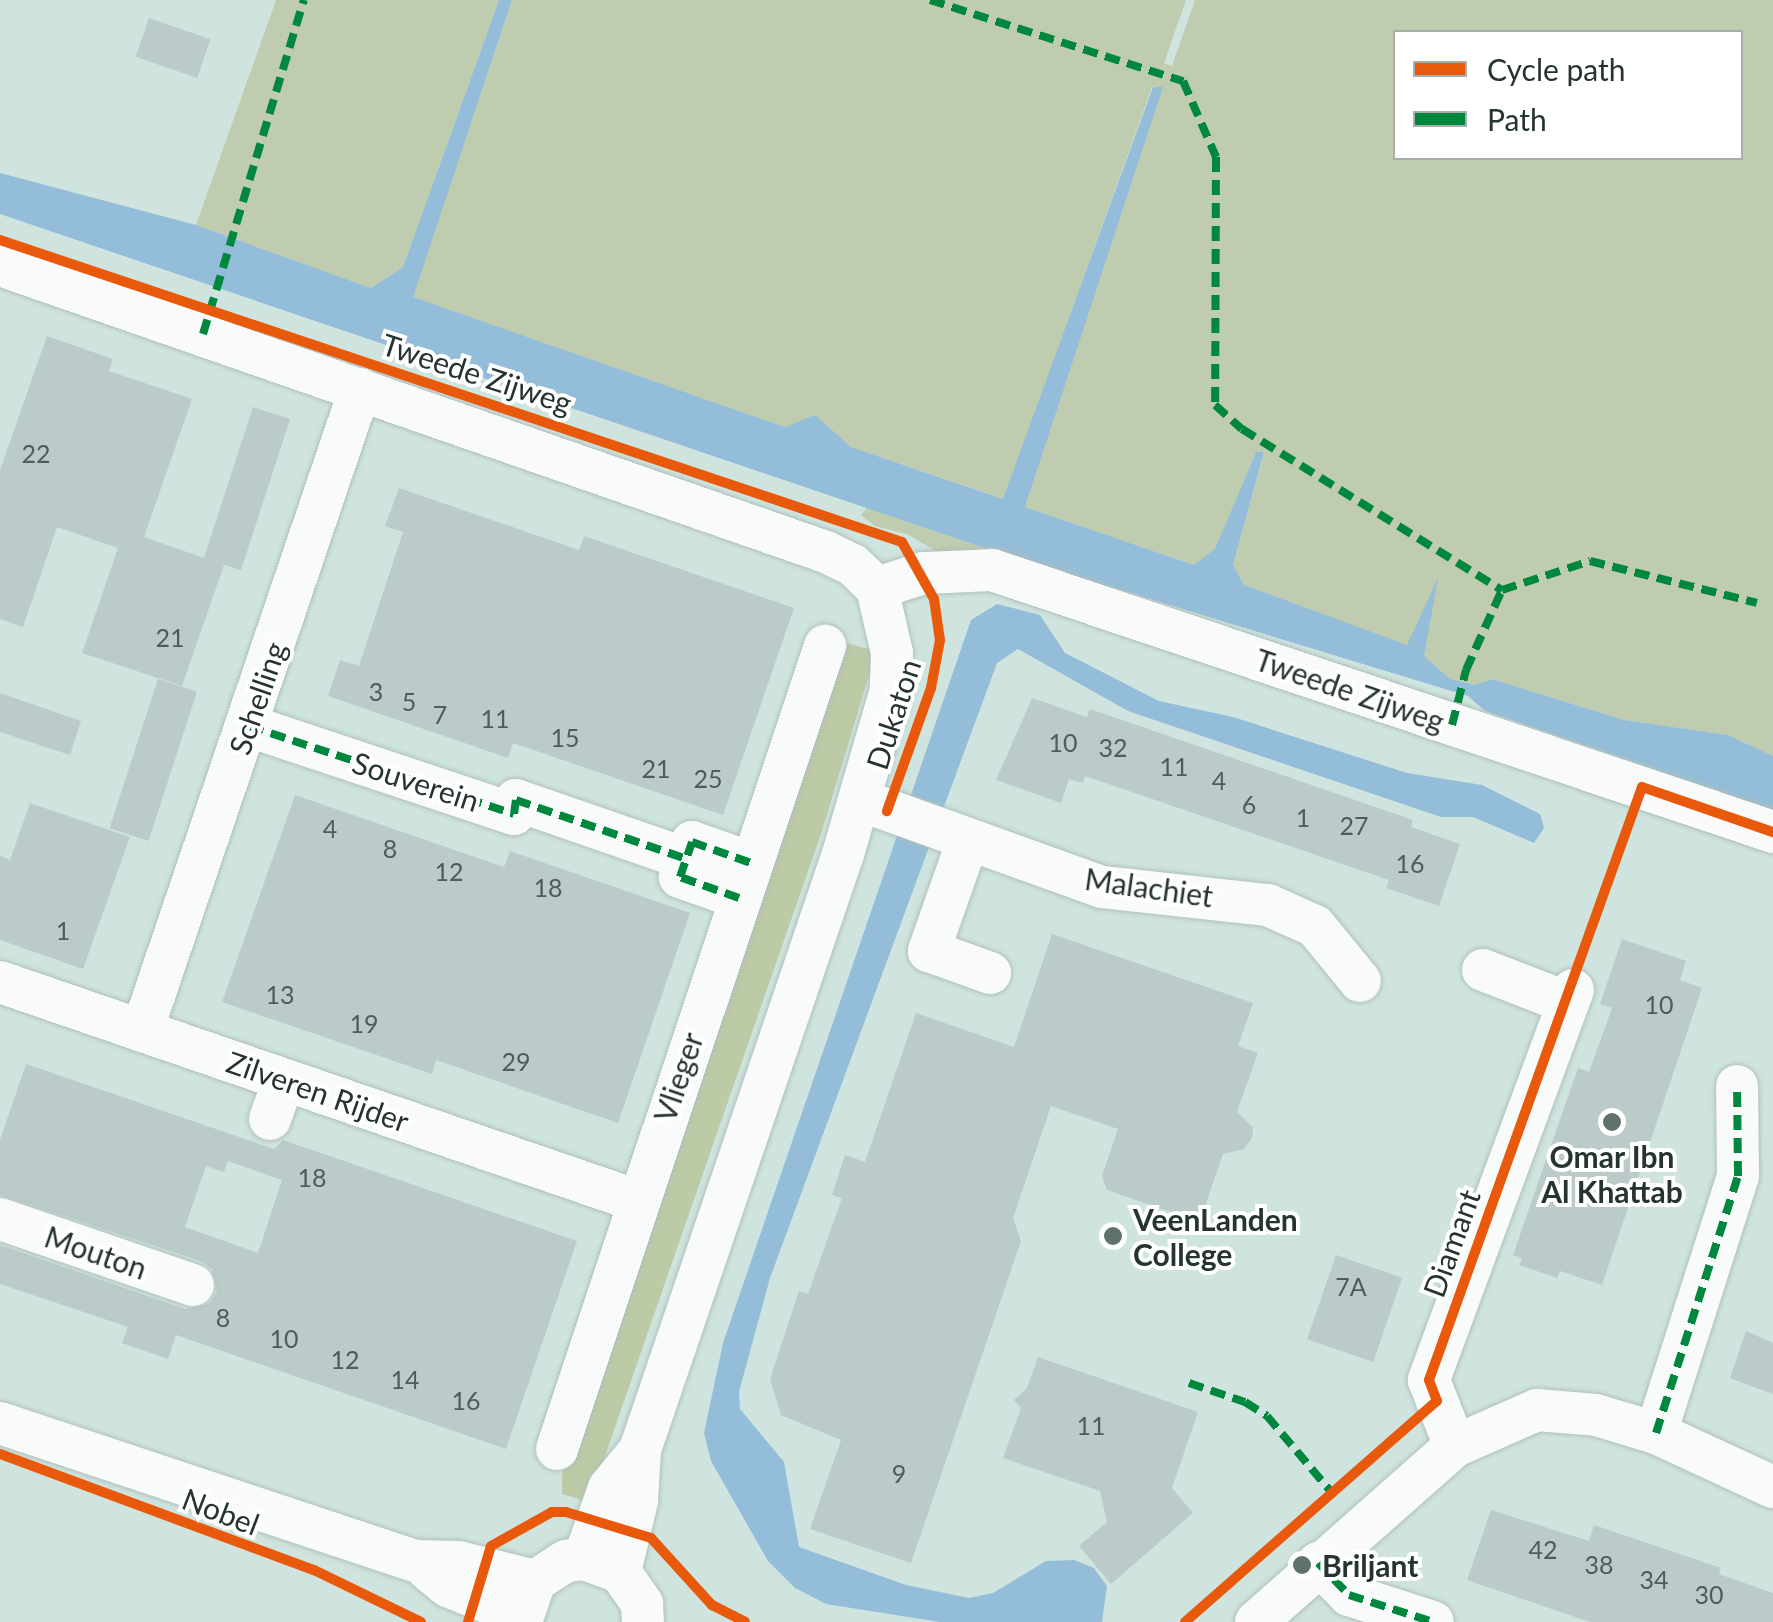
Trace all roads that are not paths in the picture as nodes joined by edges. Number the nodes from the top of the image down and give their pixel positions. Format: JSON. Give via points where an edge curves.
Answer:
{"nodes":[{"id":1,"x":0,"y":265,"type":"edge"},
{"id":2,"x":360,"y":389,"type":"junction"},
{"id":3,"x":877,"y":588,"type":"junction"},
{"id":4,"x":824,"y":646,"type":"dead end"},
{"id":5,"x":248,"y":726,"type":"junction"},
{"id":6,"x":879,"y":808,"type":"junction"},
{"id":7,"x":1773,"y":832,"type":"edge"},
{"id":8,"x":954,"y":835,"type":"junction"},
{"id":9,"x":745,"y":881,"type":"junction"},
{"id":10,"x":1482,"y":970,"type":"dead end"},
{"id":11,"x":990,"y":973,"type":"dead end"},
{"id":12,"x":1360,"y":981,"type":"dead end"},
{"id":13,"x":2,"y":991,"type":"edge"},
{"id":14,"x":142,"y":1031,"type":"junction"},
{"id":15,"x":1737,"y":1086,"type":"dead end"},
{"id":16,"x":636,"y":1200,"type":"junction"},
{"id":17,"x":0,"y":1218,"type":"edge"},
{"id":18,"x":193,"y":1284,"type":"dead end"},
{"id":19,"x":0,"y":1423,"type":"edge"},
{"id":20,"x":1656,"y":1433,"type":"junction"},
{"id":21,"x":1455,"y":1446,"type":"junction"},
{"id":22,"x":557,"y":1449,"type":"dead end"},
{"id":23,"x":1773,"y":1487,"type":"edge"},
{"id":24,"x":1318,"y":1563,"type":"junction"},
{"id":25,"x":602,"y":1565,"type":"junction"},
{"id":26,"x":525,"y":1606,"type":"edge"},
{"id":27,"x":644,"y":1622,"type":"edge"},
{"id":28,"x":1256,"y":1622,"type":"edge"},
{"id":29,"x":1433,"y":1622,"type":"edge"}],
"edges":[{"from":1,"to":2,"type":"street","name":"Tweede Zijweg"},
{"from":2,"to":3,"type":"street","name":"Tweede Zijweg","via":[[826,552],[853,564]]},
{"from":2,"to":5,"type":"street","name":"Schelling"},
{"from":3,"to":6,"type":"street","name":"Dukaton","via":[[892,653]]},
{"from":3,"to":7,"type":"street","name":"Tweede Zijweg","via":[[924,574],[992,570]]},
{"from":4,"to":9,"type":"street","name":"Vlieger"},
{"from":5,"to":9,"type":"street","name":"Souverein","via":[[514,814],[516,800],[686,859],[692,842]]},
{"from":5,"to":14,"type":"street","name":"Schelling"},
{"from":6,"to":8,"type":"street","name":"Malachiet"},
{"from":6,"to":25,"type":"street","name":"Dukaton","via":[[640,1450],[637,1501]]},
{"from":8,"to":11,"type":"street","via":[[928,951]]},
{"from":8,"to":12,"type":"street","name":"Malachiet","via":[[1102,887],[1268,905],[1315,926]]},
{"from":9,"to":16,"type":"street","name":"Vlieger"},
{"from":10,"to":21,"type":"street","name":"Diamant","via":[[1570,996],[1429,1380]]},
{"from":13,"to":14,"type":"street","name":"Zilveren Rijder"},
{"from":14,"to":16,"type":"street","name":"Zilveren Rijder","via":[[277,1100]]},
{"from":15,"to":20,"type":"street","via":[[1738,1176]]},
{"from":16,"to":22,"type":"street","name":"Vlieger"},
{"from":17,"to":18,"type":"street","name":"Mouton"},
{"from":19,"to":26,"type":"street","via":[[416,1560],[458,1562]]},
{"from":20,"to":21,"type":"street","via":[[1596,1415],[1537,1410]]},
{"from":20,"to":23,"type":"street"},
{"from":21,"to":24,"type":"street"},
{"from":24,"to":28,"type":"street"},
{"from":24,"to":29,"type":"street","via":[[1349,1595]]},
{"from":25,"to":26,"type":"street","via":[[566,1561]]},
{"from":25,"to":27,"type":"street","via":[[642,1604]]}]}
